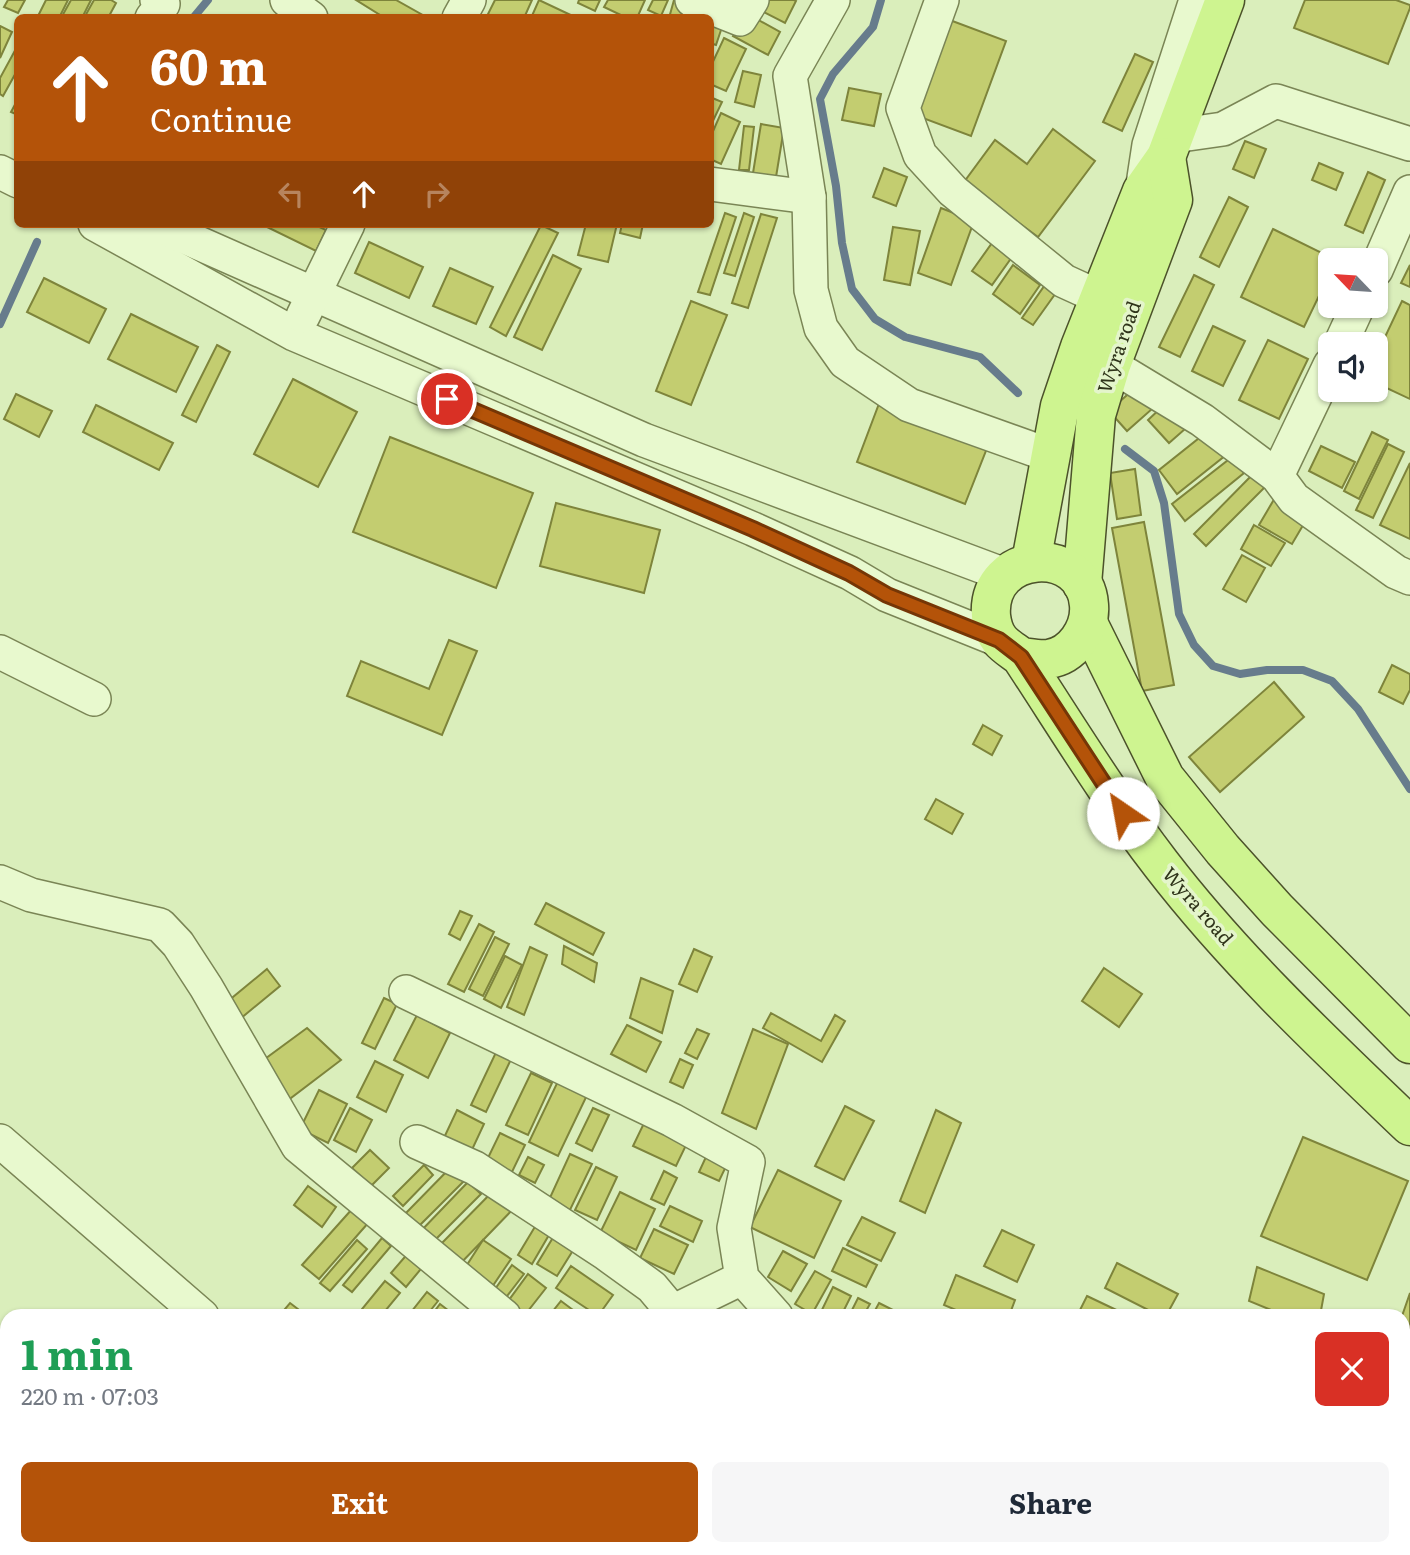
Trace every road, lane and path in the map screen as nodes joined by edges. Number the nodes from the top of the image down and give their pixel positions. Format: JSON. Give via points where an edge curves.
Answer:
{"nodes":[{"id":1,"x":157,"y":0,"type":"edge"},
{"id":2,"x":287,"y":0,"type":"edge"},
{"id":3,"x":692,"y":0,"type":"edge"},
{"id":4,"x":752,"y":0,"type":"edge"},
{"id":5,"x":942,"y":0,"type":"edge"},
{"id":6,"x":1196,"y":0,"type":"edge"},
{"id":7,"x":1225,"y":0,"type":"edge"},
{"id":8,"x":819,"y":6,"type":"edge"},
{"id":9,"x":155,"y":14,"type":"edge"},
{"id":10,"x":305,"y":14,"type":"edge"},
{"id":11,"x":1174,"y":135,"type":"junction"},
{"id":12,"x":1410,"y":144,"type":"edge"},
{"id":13,"x":714,"y":185,"type":"edge"},
{"id":14,"x":1142,"y":191,"type":"junction"},
{"id":15,"x":1410,"y":192,"type":"edge"},
{"id":16,"x":809,"y":197,"type":"junction"},
{"id":17,"x":103,"y":228,"type":"edge"},
{"id":18,"x":164,"y":228,"type":"edge"},
{"id":19,"x":346,"y":228,"type":"edge"},
{"id":20,"x":1386,"y":248,"type":"edge"},
{"id":21,"x":313,"y":295,"type":"junction"},
{"id":22,"x":1099,"y":297,"type":"junction"},
{"id":23,"x":294,"y":334,"type":"junction"},
{"id":24,"x":1111,"y":365,"type":"junction"},
{"id":25,"x":1318,"y":390,"type":"edge"},
{"id":26,"x":1049,"y":455,"type":"junction"},
{"id":27,"x":1277,"y":476,"type":"junction"},
{"id":28,"x":1018,"y":568,"type":"junction"},
{"id":29,"x":1410,"y":578,"type":"edge"},
{"id":30,"x":1083,"y":584,"type":"junction"},
{"id":31,"x":1088,"y":623,"type":"junction"},
{"id":32,"x":1010,"y":648,"type":"junction"},
{"id":33,"x":0,"y":652,"type":"edge"},
{"id":34,"x":94,"y":699,"type":"dead end"},
{"id":35,"x":0,"y":882,"type":"edge"},
{"id":36,"x":406,"y":992,"type":"dead end"},
{"id":37,"x":1410,"y":1044,"type":"edge"},
{"id":38,"x":1410,"y":1126,"type":"edge"},
{"id":39,"x":0,"y":1141,"type":"edge"},
{"id":40,"x":417,"y":1142,"type":"dead end"},
{"id":41,"x":742,"y":1278,"type":"junction"},
{"id":42,"x":194,"y":1309,"type":"edge"},
{"id":43,"x":496,"y":1309,"type":"edge"},
{"id":44,"x":666,"y":1309,"type":"edge"},
{"id":45,"x":676,"y":1309,"type":"edge"},
{"id":46,"x":770,"y":1309,"type":"edge"}],
"edges":[{"from":1,"to":9,"type":"street","via":[[163,4]]},
{"from":2,"to":10,"type":"street"},
{"from":3,"to":4,"type":"street","via":[[740,19]]},
{"from":5,"to":22,"type":"street","via":[[903,108],[920,155],[953,191],[1064,281]]},
{"from":6,"to":14,"type":"street","via":[[1149,145]]},
{"from":7,"to":11,"type":"main road"},
{"from":8,"to":16,"type":"street","via":[[790,76]]},
{"from":11,"to":12,"type":"street","via":[[1223,129],[1276,101]]},
{"from":11,"to":14,"type":"main road","name":"Wyra road"},
{"from":11,"to":24,"type":"main road","name":"Wyra road","via":[[1173,200]]},
{"from":13,"to":16,"type":"street"},
{"from":14,"to":22,"type":"main road","name":"Wyra road"},
{"from":15,"to":20,"type":"street"},
{"from":16,"to":26,"type":"street","via":[[811,290],[821,328],[845,362],[909,405]]},
{"from":17,"to":23,"type":"street"},
{"from":18,"to":21,"type":"street"},
{"from":19,"to":21,"type":"street"},
{"from":21,"to":23,"type":"street"},
{"from":21,"to":28,"type":"street","via":[[644,440]]},
{"from":22,"to":26,"type":"main road","name":"Wyra road","via":[[1060,406]]},
{"from":23,"to":32,"type":"street","via":[[753,529],[887,595]]},
{"from":24,"to":27,"type":"street","via":[[1202,420]]},
{"from":24,"to":30,"type":"main road","name":"Wyra road","via":[[1096,415]]},
{"from":25,"to":27,"type":"street"},
{"from":26,"to":28,"type":"main road","name":"Wyra road"},
{"from":27,"to":29,"type":"street","via":[[1294,499]]},
{"from":28,"to":30,"type":"main road","via":[[1051,562],[1069,569]]},
{"from":28,"to":32,"type":"main road","name":"Wyra road","via":[[995,589],[990,606],[992,624]]},
{"from":30,"to":31,"type":"main road","name":"Wyra road","via":[[1089,603]]},
{"from":31,"to":32,"type":"main road","via":[[1074,647],[1049,659]]},
{"from":31,"to":37,"type":"main road","name":"Wyra road","via":[[1165,778],[1277,910]]},
{"from":32,"to":38,"type":"main road","name":"Wyra road","via":[[1123,813],[1214,928]]},
{"from":33,"to":34,"type":"street"},
{"from":35,"to":43,"type":"street","via":[[31,895],[160,926],[178,944],[206,987],[298,1146]]},
{"from":36,"to":41,"type":"street","via":[[672,1120],[748,1162],[734,1228]]},
{"from":39,"to":42,"type":"street"},
{"from":40,"to":44,"type":"street","via":[[475,1168],[605,1253],[652,1287]]},
{"from":41,"to":45,"type":"street"},
{"from":41,"to":46,"type":"street"}]}
